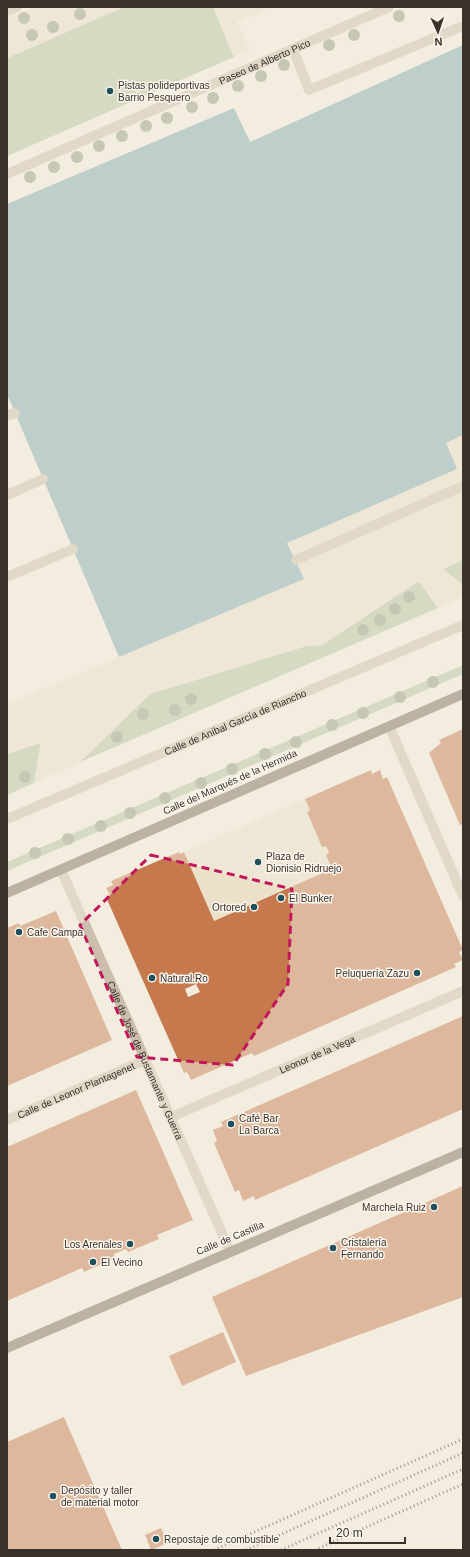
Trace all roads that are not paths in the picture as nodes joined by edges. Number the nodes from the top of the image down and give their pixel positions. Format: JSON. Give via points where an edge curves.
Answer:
{"nodes":[{"id":1,"x":17,"y":7,"type":"edge"},
{"id":2,"x":389,"y":7,"type":"edge"},
{"id":3,"x":7,"y":11,"type":"edge"},
{"id":4,"x":463,"y":26,"type":"edge"},
{"id":5,"x":293,"y":49,"type":"junction"},
{"id":6,"x":7,"y":174,"type":"edge"},
{"id":7,"x":43,"y":479,"type":"dead end"},
{"id":8,"x":463,"y":486,"type":"edge"},
{"id":9,"x":7,"y":494,"type":"edge"},
{"id":10,"x":73,"y":549,"type":"dead end"},
{"id":11,"x":296,"y":560,"type":"dead end"},
{"id":12,"x":7,"y":577,"type":"edge"},
{"id":13,"x":463,"y":625,"type":"edge"},
{"id":14,"x":463,"y":694,"type":"edge"},
{"id":15,"x":389,"y":726,"type":"junction"},
{"id":16,"x":7,"y":819,"type":"edge"},
{"id":17,"x":61,"y":870,"type":"junction"},
{"id":18,"x":7,"y":893,"type":"edge"},
{"id":19,"x":463,"y":896,"type":"edge"},
{"id":20,"x":463,"y":991,"type":"edge"},
{"id":21,"x":145,"y":1060,"type":"junction"},
{"id":22,"x":172,"y":1117,"type":"junction"},
{"id":23,"x":7,"y":1120,"type":"edge"},
{"id":24,"x":463,"y":1152,"type":"edge"},
{"id":25,"x":230,"y":1251,"type":"junction"},
{"id":26,"x":7,"y":1348,"type":"edge"}],
"edges":[{"from":1,"to":3,"type":"street"},
{"from":2,"to":5,"type":"street","name":"Paseo de Alberto Pico"},
{"from":4,"to":5,"type":"street","via":[[309,90]]},
{"from":5,"to":6,"type":"street","name":"Paseo de Alberto Pico"},
{"from":7,"to":9,"type":"street"},
{"from":8,"to":11,"type":"street"},
{"from":10,"to":12,"type":"street"},
{"from":13,"to":16,"type":"street","name":"Calle de Anibal García de Riancho"},
{"from":14,"to":15,"type":"main road","name":"Calle del Marqués de la Hermida"},
{"from":15,"to":17,"type":"main road","name":"Calle del Marqués de la Hermida"},
{"from":15,"to":19,"type":"street"},
{"from":17,"to":18,"type":"main road","name":"Calle del Marqués de la Hermida"},
{"from":17,"to":21,"type":"street","name":"Calle de José de Bustamante y Guerra"},
{"from":20,"to":22,"type":"street","name":"Leonor de la Vega"},
{"from":21,"to":22,"type":"street","name":"Calle de José de Bustamante y Guerra"},
{"from":21,"to":23,"type":"street","name":"Calle de Leonor Plantagenet"},
{"from":22,"to":25,"type":"street","name":"Calle de José de Bustamante y Guerra"},
{"from":24,"to":25,"type":"main road","name":"Calle de Castilla"},
{"from":25,"to":26,"type":"main road","name":"Calle de Castilla"}]}
